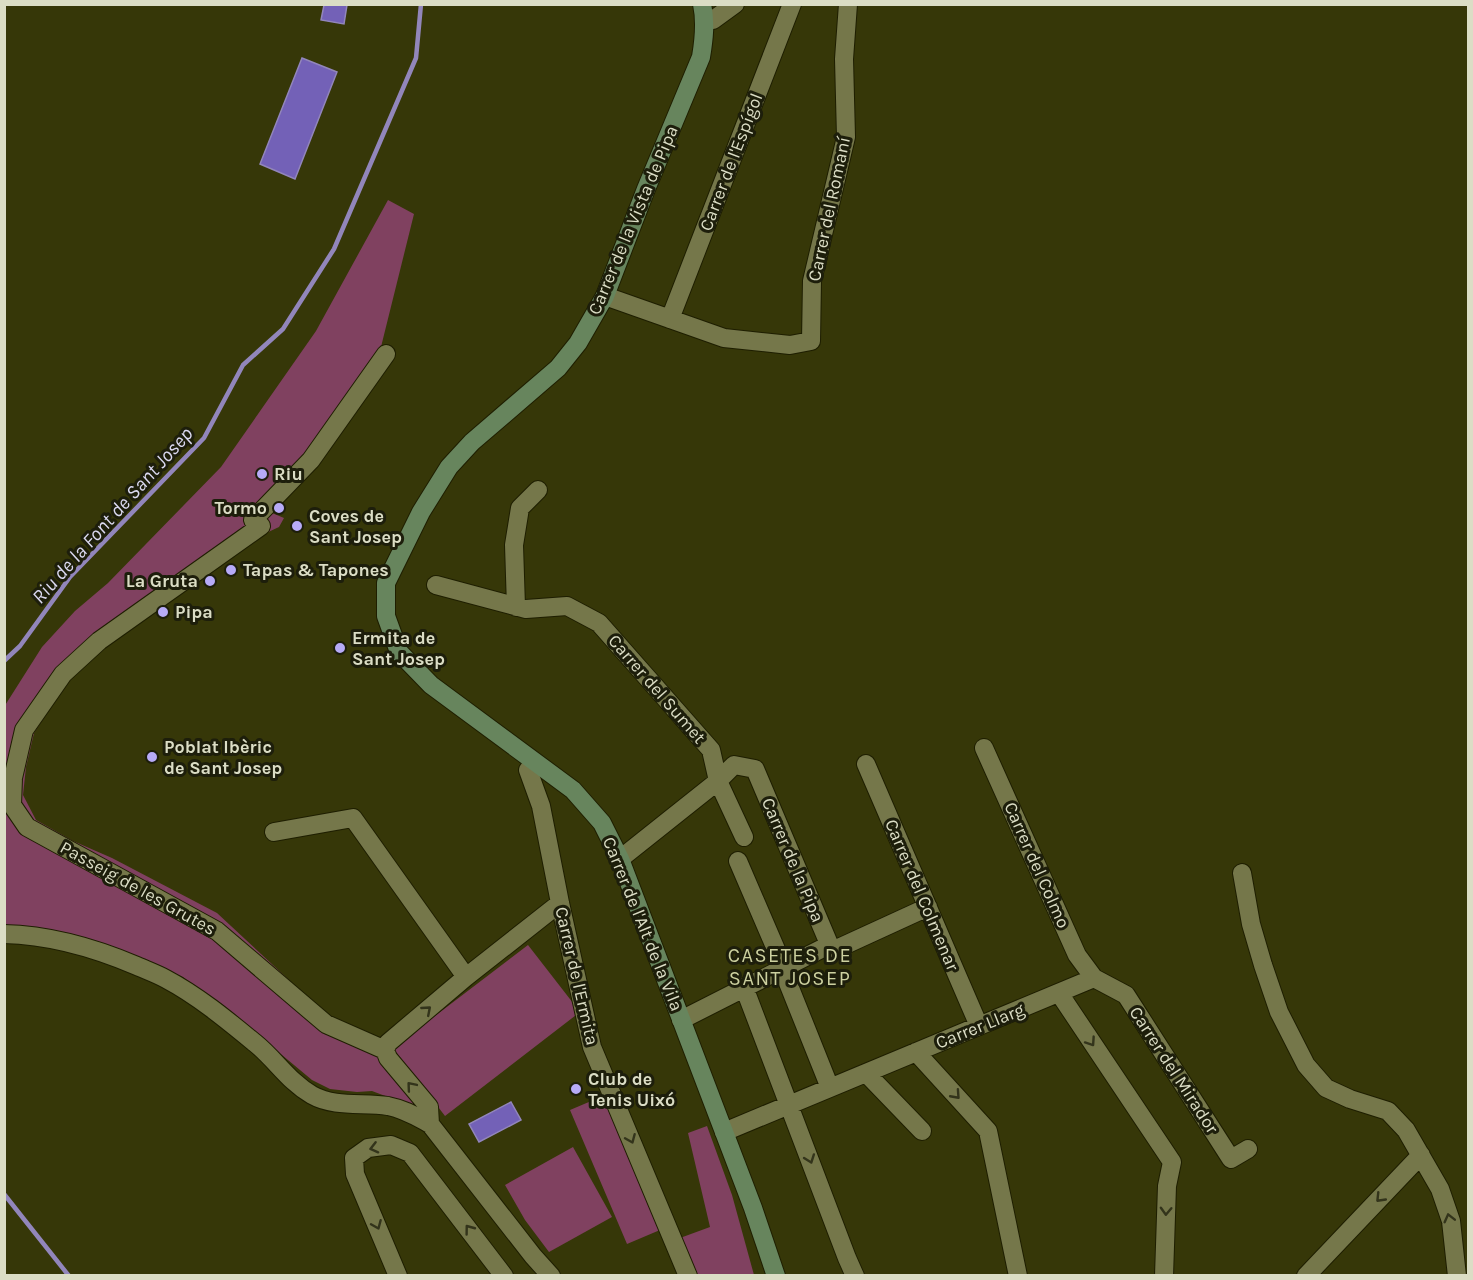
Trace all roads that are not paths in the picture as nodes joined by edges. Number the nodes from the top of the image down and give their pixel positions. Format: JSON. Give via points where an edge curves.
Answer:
{"nodes":[{"id":1,"x":702,"y":4,"type":"edge"},
{"id":2,"x":735,"y":4,"type":"edge"},
{"id":3,"x":792,"y":4,"type":"edge"},
{"id":4,"x":848,"y":4,"type":"edge"},
{"id":5,"x":713,"y":20,"type":"dead end"},
{"id":6,"x":604,"y":296,"type":"junction"},
{"id":7,"x":670,"y":319,"type":"junction"},
{"id":8,"x":386,"y":354,"type":"dead end"},
{"id":9,"x":538,"y":490,"type":"dead end"},
{"id":10,"x":386,"y":583,"type":"joint"},
{"id":11,"x":436,"y":585,"type":"dead end"},
{"id":12,"x":516,"y":607,"type":"junction"},
{"id":13,"x":984,"y":748,"type":"dead end"},
{"id":14,"x":866,"y":764,"type":"dead end"},
{"id":15,"x":528,"y":770,"type":"dead end"},
{"id":16,"x":718,"y":781,"type":"junction"},
{"id":17,"x":8,"y":808,"type":"edge"},
{"id":18,"x":274,"y":832,"type":"dead end"},
{"id":19,"x":744,"y":837,"type":"dead end"},
{"id":20,"x":620,"y":859,"type":"junction"},
{"id":21,"x":738,"y":861,"type":"dead end"},
{"id":22,"x":1242,"y":873,"type":"dead end"},
{"id":23,"x":560,"y":903,"type":"junction"},
{"id":24,"x":928,"y":907,"type":"junction"},
{"id":25,"x":4,"y":934,"type":"edge"},
{"id":26,"x":831,"y":948,"type":"junction"},
{"id":27,"x":783,"y":968,"type":"junction"},
{"id":28,"x":466,"y":977,"type":"junction"},
{"id":29,"x":1094,"y":978,"type":"junction"},
{"id":30,"x":744,"y":987,"type":"junction"},
{"id":31,"x":1059,"y":993,"type":"junction"},
{"id":32,"x":681,"y":1020,"type":"junction"},
{"id":33,"x":979,"y":1026,"type":"junction"},
{"id":34,"x":385,"y":1050,"type":"junction"},
{"id":35,"x":916,"y":1052,"type":"junction"},
{"id":36,"x":866,"y":1073,"type":"junction"},
{"id":37,"x":830,"y":1088,"type":"junction"},
{"id":38,"x":789,"y":1105,"type":"junction"},
{"id":39,"x":430,"y":1124,"type":"junction"},
{"id":40,"x":922,"y":1131,"type":"dead end"},
{"id":41,"x":724,"y":1132,"type":"junction"},
{"id":42,"x":1248,"y":1149,"type":"dead end"},
{"id":43,"x":1421,"y":1155,"type":"junction"},
{"id":44,"x":753,"y":1208,"type":"junction"},
{"id":45,"x":398,"y":1275,"type":"edge"},
{"id":46,"x":504,"y":1275,"type":"edge"},
{"id":47,"x":550,"y":1275,"type":"edge"},
{"id":48,"x":688,"y":1275,"type":"edge"},
{"id":49,"x":768,"y":1275,"type":"edge"},
{"id":50,"x":776,"y":1275,"type":"edge"},
{"id":51,"x":855,"y":1275,"type":"edge"},
{"id":52,"x":1018,"y":1275,"type":"edge"},
{"id":53,"x":1164,"y":1275,"type":"edge"},
{"id":54,"x":1306,"y":1275,"type":"edge"},
{"id":55,"x":1457,"y":1275,"type":"edge"}],
"edges":[{"from":1,"to":6,"type":"main road","name":"Carrer de la Vista de Pipa","via":[[701,57]]},
{"from":2,"to":5,"type":"street"},
{"from":3,"to":7,"type":"street","name":"Carrer de l'Espígol"},
{"from":4,"to":7,"type":"street","name":"Carrer del Romaní","via":[[844,59],[846,137],[812,281],[811,341],[790,345],[724,338]]},
{"from":6,"to":7,"type":"street"},
{"from":6,"to":10,"type":"main road","name":"Carrer de la Vista de Pipa","via":[[578,343],[558,368],[472,442],[449,467],[421,512]]},
{"from":8,"to":17,"type":"street","name":"Passeig de les Grutes","via":[[311,460],[254,520],[261,526],[99,641],[63,674],[24,730]]},
{"from":9,"to":12,"type":"street","via":[[520,508],[514,545]]},
{"from":10,"to":20,"type":"main road","name":"Carrer de l'Alt de la Vila","via":[[386,616],[399,652],[431,685],[573,789],[602,823]]},
{"from":11,"to":12,"type":"street","name":"Carrer del Sumet"},
{"from":12,"to":16,"type":"street","name":"Carrer del Sumet","via":[[567,606],[599,623],[711,750]]},
{"from":13,"to":29,"type":"street","name":"Carrer del Colmo","via":[[1077,955]]},
{"from":14,"to":24,"type":"street","name":"Carrer del Colmenar"},
{"from":15,"to":23,"type":"street","name":"Carrer de l'Ermita","via":[[541,806]]},
{"from":16,"to":19,"type":"street","name":"Carrer del Sumet"},
{"from":16,"to":20,"type":"street"},
{"from":16,"to":26,"type":"street","name":"Carrer de la Pipa","via":[[734,765],[755,769]]},
{"from":17,"to":34,"type":"street","name":"Passeig de les Grutes","via":[[27,827],[217,931],[326,1024]]},
{"from":18,"to":28,"type":"street","via":[[353,818]]},
{"from":20,"to":32,"type":"main road","name":"Carrer de l'Alt de la Vila"},
{"from":21,"to":27,"type":"street"},
{"from":22,"to":43,"type":"street","via":[[1263,965],[1279,1012],[1305,1065],[1326,1088],[1388,1111]]},
{"from":23,"to":28,"type":"street"},
{"from":23,"to":48,"type":"street","name":"Carrer de l'Ermita","one_way":true,"via":[[592,1047]]},
{"from":24,"to":26,"type":"street"},
{"from":24,"to":33,"type":"street","name":"Carrer del Colmenar"},
{"from":25,"to":39,"type":"street","via":[[87,947],[166,979],[213,1008],[258,1045],[296,1084],[315,1096],[334,1102],[390,1106]]},
{"from":26,"to":27,"type":"street"},
{"from":27,"to":30,"type":"street"},
{"from":27,"to":37,"type":"street"},
{"from":34,"to":28,"type":"street","one_way":true,"via":[[388,1043]]},
{"from":29,"to":31,"type":"street","name":"Carrer Llarg"},
{"from":29,"to":42,"type":"street","name":"Carrer del Mirador","via":[[1126,994],[1231,1159]]},
{"from":30,"to":32,"type":"street"},
{"from":30,"to":38,"type":"street"},
{"from":31,"to":33,"type":"street","name":"Carrer Llarg"},
{"from":31,"to":53,"type":"street","one_way":true,"via":[[1172,1162],[1167,1186]]},
{"from":32,"to":41,"type":"main road","name":"Carrer de l'Alt de la Vila"},
{"from":33,"to":35,"type":"street","name":"Carrer Llarg"},
{"from":39,"to":34,"type":"street","one_way":true,"via":[[429,1107],[388,1059]]},
{"from":35,"to":36,"type":"street","name":"Carrer Llarg"},
{"from":35,"to":52,"type":"street","one_way":true,"via":[[988,1131]]},
{"from":36,"to":37,"type":"street","name":"Carrer Llarg"},
{"from":36,"to":40,"type":"street"},
{"from":37,"to":38,"type":"street","name":"Carrer Llarg"},
{"from":38,"to":41,"type":"street","name":"Carrer Llarg"},
{"from":38,"to":51,"type":"street","one_way":true},
{"from":39,"to":47,"type":"street"},
{"from":41,"to":44,"type":"main road","name":"Carrer de l'Alt de la Vila"},
{"from":43,"to":54,"type":"street","one_way":true},
{"from":55,"to":43,"type":"street","one_way":true,"via":[[1451,1221],[1440,1189]]},
{"from":44,"to":49,"type":"main road","name":"Carrer de l'Alt de la Vila"},
{"from":44,"to":50,"type":"main road","name":"Carrer de l'Alt de la Vila"},
{"from":46,"to":45,"type":"street","one_way":true,"via":[[410,1153],[391,1145],[368,1148],[354,1158],[355,1174]]}]}
